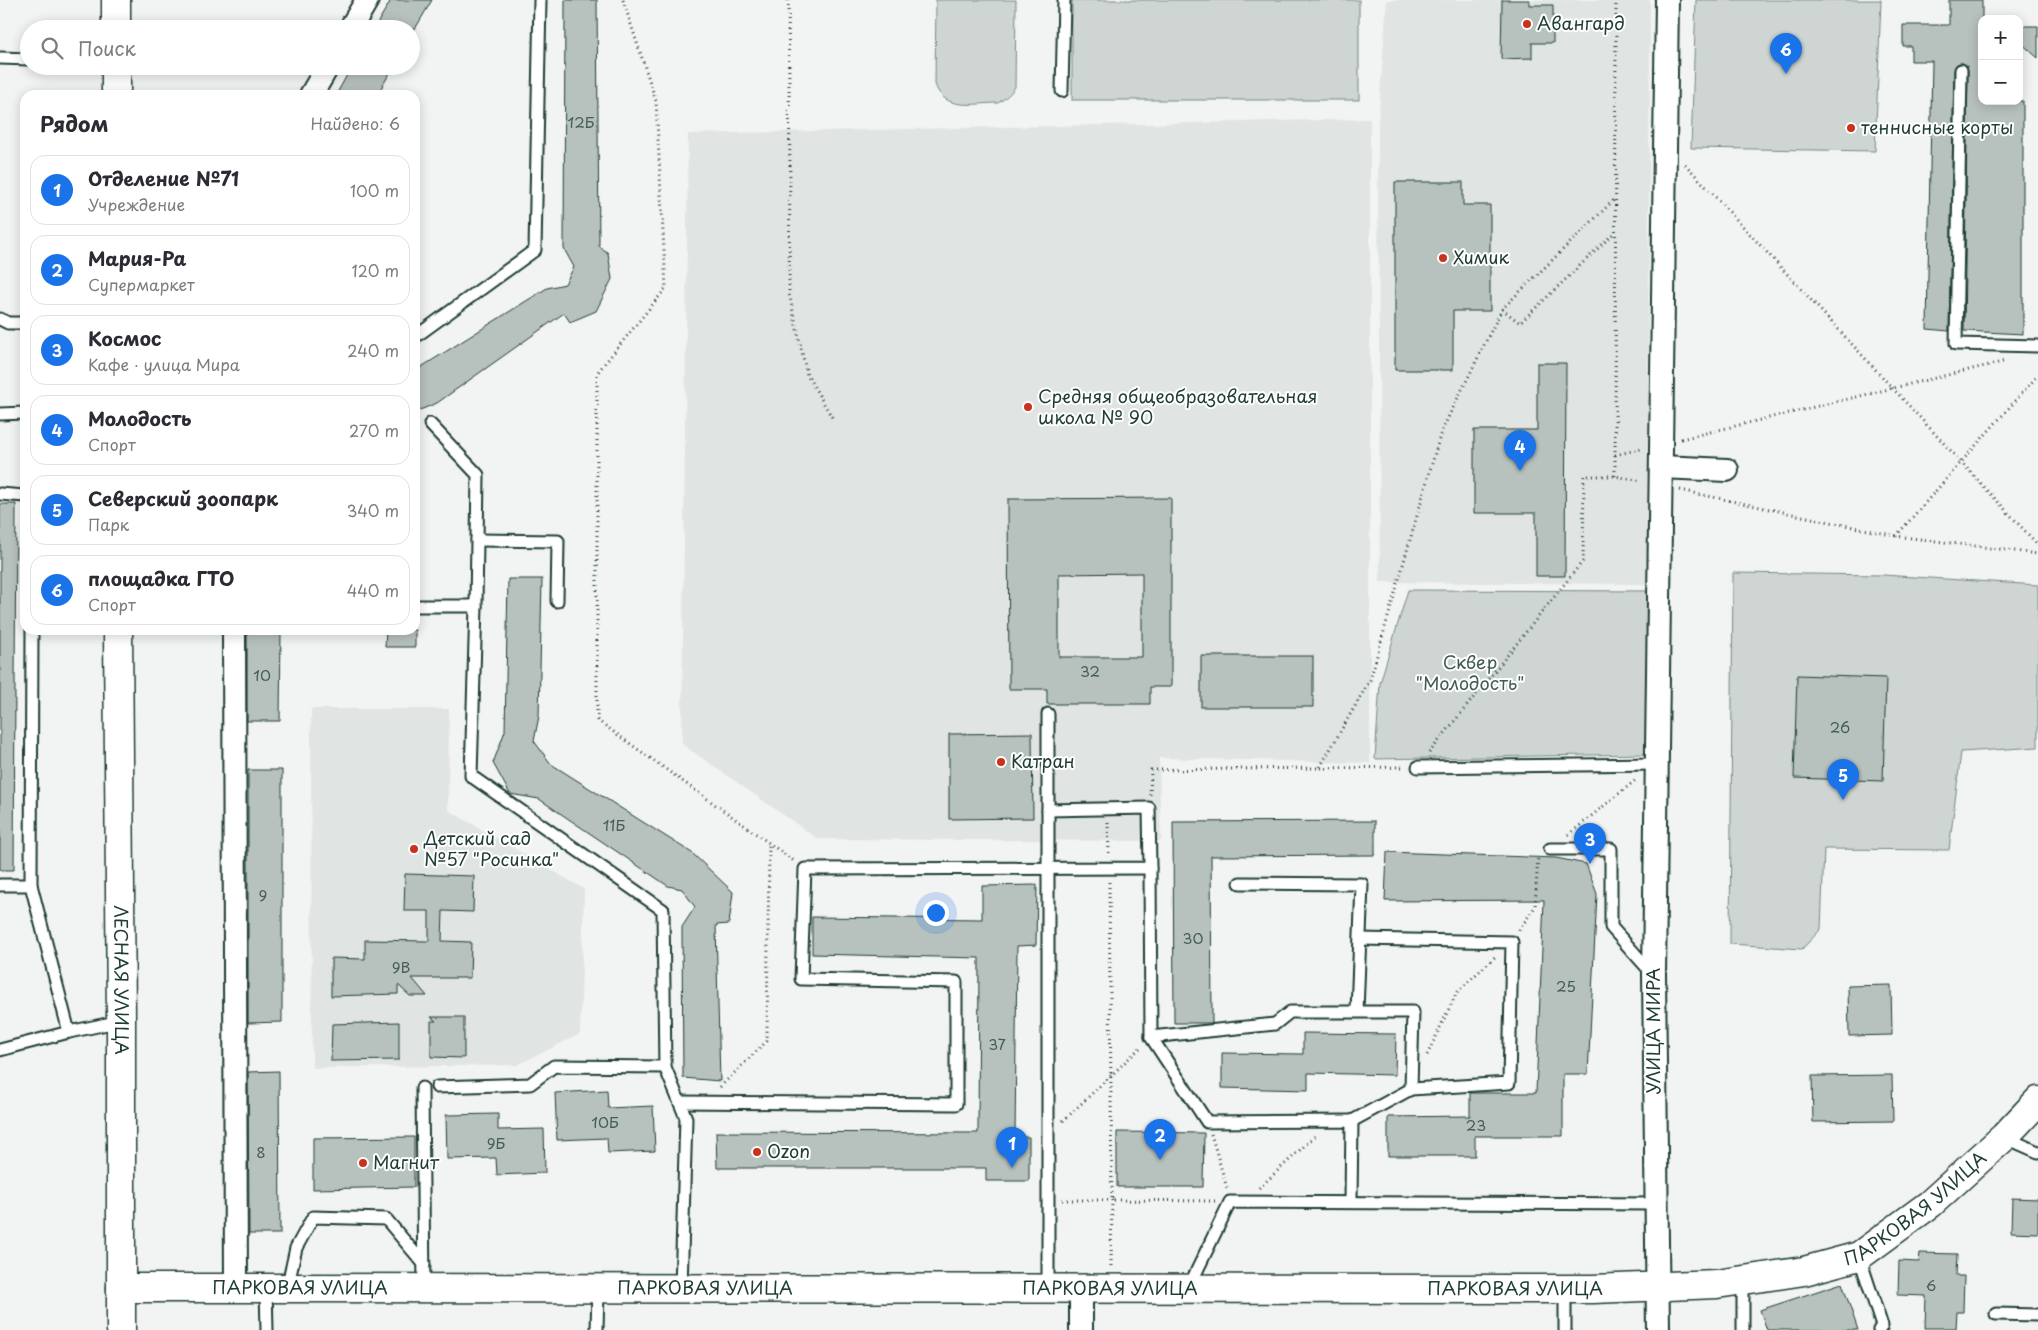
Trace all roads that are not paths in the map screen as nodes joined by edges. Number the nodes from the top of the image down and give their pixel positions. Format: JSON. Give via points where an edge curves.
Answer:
{"nodes":[{"id":1,"x":116,"y":0,"type":"edge"},
{"id":2,"x":366,"y":0,"type":"edge"},
{"id":3,"x":540,"y":0,"type":"edge"},
{"id":4,"x":1064,"y":0,"type":"edge"},
{"id":5,"x":1667,"y":0,"type":"edge"},
{"id":6,"x":116,"y":20,"type":"edge"},
{"id":7,"x":355,"y":20,"type":"edge"},
{"id":8,"x":0,"y":58,"type":"edge"},
{"id":9,"x":20,"y":59,"type":"edge"},
{"id":10,"x":1961,"y":70,"type":"dead end"},
{"id":11,"x":116,"y":75,"type":"edge"},
{"id":12,"x":323,"y":75,"type":"edge"},
{"id":13,"x":116,"y":90,"type":"edge"},
{"id":14,"x":314,"y":90,"type":"edge"},
{"id":15,"x":1062,"y":91,"type":"dead end"},
{"id":16,"x":0,"y":319,"type":"edge"},
{"id":17,"x":20,"y":323,"type":"edge"},
{"id":18,"x":420,"y":333,"type":"edge"},
{"id":19,"x":2038,"y":346,"type":"edge"},
{"id":20,"x":20,"y":413,"type":"edge"},
{"id":21,"x":0,"y":414,"type":"edge"},
{"id":22,"x":430,"y":424,"type":"dead end"},
{"id":23,"x":1727,"y":470,"type":"dead end"},
{"id":24,"x":1661,"y":476,"type":"junction"},
{"id":25,"x":0,"y":494,"type":"edge"},
{"id":26,"x":20,"y":496,"type":"edge"},
{"id":27,"x":477,"y":540,"type":"junction"},
{"id":28,"x":557,"y":601,"type":"dead end"},
{"id":29,"x":420,"y":606,"type":"edge"},
{"id":30,"x":476,"y":606,"type":"junction"},
{"id":31,"x":32,"y":635,"type":"edge"},
{"id":32,"x":118,"y":635,"type":"edge"},
{"id":33,"x":234,"y":635,"type":"edge"},
{"id":34,"x":1048,"y":714,"type":"dead end"},
{"id":35,"x":1656,"y":764,"type":"junction"},
{"id":36,"x":1418,"y":767,"type":"road end"},
{"id":37,"x":1048,"y":810,"type":"junction"},
{"id":38,"x":1550,"y":849,"type":"road end"},
{"id":39,"x":1150,"y":868,"type":"junction"},
{"id":40,"x":1048,"y":869,"type":"junction"},
{"id":41,"x":1240,"y":883,"type":"dead end"},
{"id":42,"x":0,"y":885,"type":"edge"},
{"id":43,"x":31,"y":885,"type":"junction"},
{"id":44,"x":1360,"y":939,"type":"junction"},
{"id":45,"x":1654,"y":974,"type":"junction"},
{"id":46,"x":1357,"y":1011,"type":"junction"},
{"id":47,"x":122,"y":1021,"type":"junction"},
{"id":48,"x":69,"y":1032,"type":"junction"},
{"id":49,"x":1151,"y":1037,"type":"junction"},
{"id":50,"x":0,"y":1050,"type":"edge"},
{"id":51,"x":665,"y":1066,"type":"junction"},
{"id":52,"x":437,"y":1087,"type":"dead end"},
{"id":53,"x":422,"y":1088,"type":"dead end"},
{"id":54,"x":1411,"y":1089,"type":"junction"},
{"id":55,"x":2038,"y":1101,"type":"edge"},
{"id":56,"x":682,"y":1102,"type":"junction"},
{"id":57,"x":1352,"y":1121,"type":"junction"},
{"id":58,"x":2004,"y":1137,"type":"junction"},
{"id":59,"x":2038,"y":1152,"type":"edge"},
{"id":60,"x":1351,"y":1202,"type":"junction"},
{"id":61,"x":1656,"y":1204,"type":"junction"},
{"id":62,"x":1859,"y":1256,"type":"junction"},
{"id":63,"x":424,"y":1276,"type":"junction"},
{"id":64,"x":1743,"y":1281,"type":"junction"},
{"id":65,"x":121,"y":1288,"type":"junction"},
{"id":66,"x":1658,"y":1288,"type":"junction"},
{"id":67,"x":236,"y":1289,"type":"junction"},
{"id":68,"x":276,"y":1289,"type":"junction"},
{"id":69,"x":598,"y":1289,"type":"junction"},
{"id":70,"x":681,"y":1289,"type":"junction"},
{"id":71,"x":1048,"y":1289,"type":"junction"},
{"id":72,"x":1080,"y":1289,"type":"junction"},
{"id":73,"x":1188,"y":1289,"type":"junction"},
{"id":74,"x":1565,"y":1289,"type":"junction"},
{"id":75,"x":1996,"y":1314,"type":"dead end"},
{"id":76,"x":2038,"y":1315,"type":"edge"},
{"id":77,"x":121,"y":1330,"type":"edge"},
{"id":78,"x":267,"y":1330,"type":"edge"},
{"id":79,"x":596,"y":1330,"type":"edge"},
{"id":80,"x":1081,"y":1330,"type":"edge"},
{"id":81,"x":1564,"y":1330,"type":"edge"},
{"id":82,"x":1658,"y":1330,"type":"edge"},
{"id":83,"x":1743,"y":1330,"type":"edge"},
{"id":84,"x":1879,"y":1330,"type":"edge"}],
"edges":[{"from":1,"to":6,"type":"street"},
{"from":2,"to":7,"type":"street"},
{"from":3,"to":18,"type":"lane","via":[[535,250]]},
{"from":4,"to":15,"type":"lane"},
{"from":5,"to":24,"type":"street","name":"УЛИЦА МИРА"},
{"from":8,"to":9,"type":"lane"},
{"from":10,"to":19,"type":"lane","via":[[1956,344]]},
{"from":11,"to":13,"type":"street"},
{"from":12,"to":14,"type":"street"},
{"from":16,"to":17,"type":"lane"},
{"from":20,"to":21,"type":"lane"},
{"from":22,"to":27,"type":"lane","via":[[478,475]]},
{"from":23,"to":24,"type":"street"},
{"from":24,"to":35,"type":"street","name":"УЛИЦА МИРА"},
{"from":25,"to":26,"type":"lane"},
{"from":27,"to":28,"type":"lane","via":[[558,541]]},
{"from":27,"to":30,"type":"lane"},
{"from":29,"to":30,"type":"lane"},
{"from":30,"to":51,"type":"lane","via":[[471,776],[663,910]]},
{"from":31,"to":43,"type":"lane"},
{"from":32,"to":47,"type":"street","name":"ЛЕСНАЯ УЛИЦА"},
{"from":33,"to":67,"type":"street"},
{"from":34,"to":37,"type":"lane"},
{"from":35,"to":36,"type":"lane"},
{"from":35,"to":45,"type":"street","name":"УЛИЦА МИРА"},
{"from":37,"to":39,"type":"lane","via":[[1150,808]]},
{"from":37,"to":40,"type":"lane"},
{"from":38,"to":45,"type":"lane","via":[[1611,849],[1611,927]]},
{"from":39,"to":40,"type":"lane"},
{"from":39,"to":49,"type":"lane"},
{"from":40,"to":56,"type":"lane","via":[[805,869],[801,978],[956,982],[956,1104]]},
{"from":40,"to":71,"type":"lane"},
{"from":41,"to":44,"type":"lane","via":[[1362,884]]},
{"from":42,"to":43,"type":"lane"},
{"from":43,"to":48,"type":"lane"},
{"from":44,"to":46,"type":"lane"},
{"from":44,"to":54,"type":"lane","via":[[1512,942],[1509,1083]]},
{"from":45,"to":61,"type":"street","name":"УЛИЦА МИРА"},
{"from":46,"to":49,"type":"lane","via":[[1290,1012],[1275,1024]]},
{"from":46,"to":54,"type":"lane","via":[[1413,1012]]},
{"from":47,"to":48,"type":"lane"},
{"from":47,"to":65,"type":"street","name":"ЛЕСНАЯ УЛИЦА"},
{"from":48,"to":50,"type":"lane"},
{"from":49,"to":57,"type":"lane","via":[[1207,1122]]},
{"from":51,"to":52,"type":"lane","via":[[554,1066],[530,1084]]},
{"from":51,"to":56,"type":"lane"},
{"from":53,"to":63,"type":"lane"},
{"from":54,"to":57,"type":"lane"},
{"from":55,"to":58,"type":"street","name":"ПАРКОВАЯ УЛИЦА"},
{"from":56,"to":70,"type":"lane","via":[[686,1118]]},
{"from":57,"to":60,"type":"lane"},
{"from":58,"to":59,"type":"lane"},
{"from":58,"to":62,"type":"street","name":"ПАРКОВАЯ УЛИЦА","via":[[1930,1204]]},
{"from":60,"to":61,"type":"lane"},
{"from":60,"to":73,"type":"lane","via":[[1230,1202]]},
{"from":61,"to":66,"type":"street","name":"УЛИЦА МИРА"},
{"from":62,"to":64,"type":"street","name":"ПАРКОВАЯ УЛИЦА","via":[[1804,1271]]},
{"from":62,"to":84,"type":"lane","via":[[1882,1326]]},
{"from":63,"to":68,"type":"street","name":"ПАРКОВАЯ УЛИЦА"},
{"from":63,"to":68,"type":"lane","via":[[386,1218],[313,1217]]},
{"from":63,"to":69,"type":"street","name":"ПАРКОВАЯ УЛИЦА"},
{"from":64,"to":66,"type":"street","name":"ПАРКОВАЯ УЛИЦА"},
{"from":64,"to":83,"type":"lane"},
{"from":65,"to":67,"type":"street","name":"ПАРКОВАЯ УЛИЦА"},
{"from":65,"to":77,"type":"street","name":"ЛЕСНАЯ УЛИЦА"},
{"from":66,"to":74,"type":"street","name":"ПАРКОВАЯ УЛИЦА"},
{"from":66,"to":82,"type":"street","name":"УЛИЦА МИРА"},
{"from":67,"to":68,"type":"street","name":"ПАРКОВАЯ УЛИЦА"},
{"from":68,"to":78,"type":"lane"},
{"from":69,"to":70,"type":"street","name":"ПАРКОВАЯ УЛИЦА"},
{"from":69,"to":79,"type":"lane"},
{"from":70,"to":71,"type":"street","name":"ПАРКОВАЯ УЛИЦА"},
{"from":71,"to":72,"type":"street","name":"ПАРКОВАЯ УЛИЦА"},
{"from":72,"to":73,"type":"street","name":"ПАРКОВАЯ УЛИЦА"},
{"from":72,"to":80,"type":"street"},
{"from":73,"to":74,"type":"street","name":"ПАРКОВАЯ УЛИЦА"},
{"from":74,"to":81,"type":"lane"},
{"from":75,"to":76,"type":"lane"}]}
